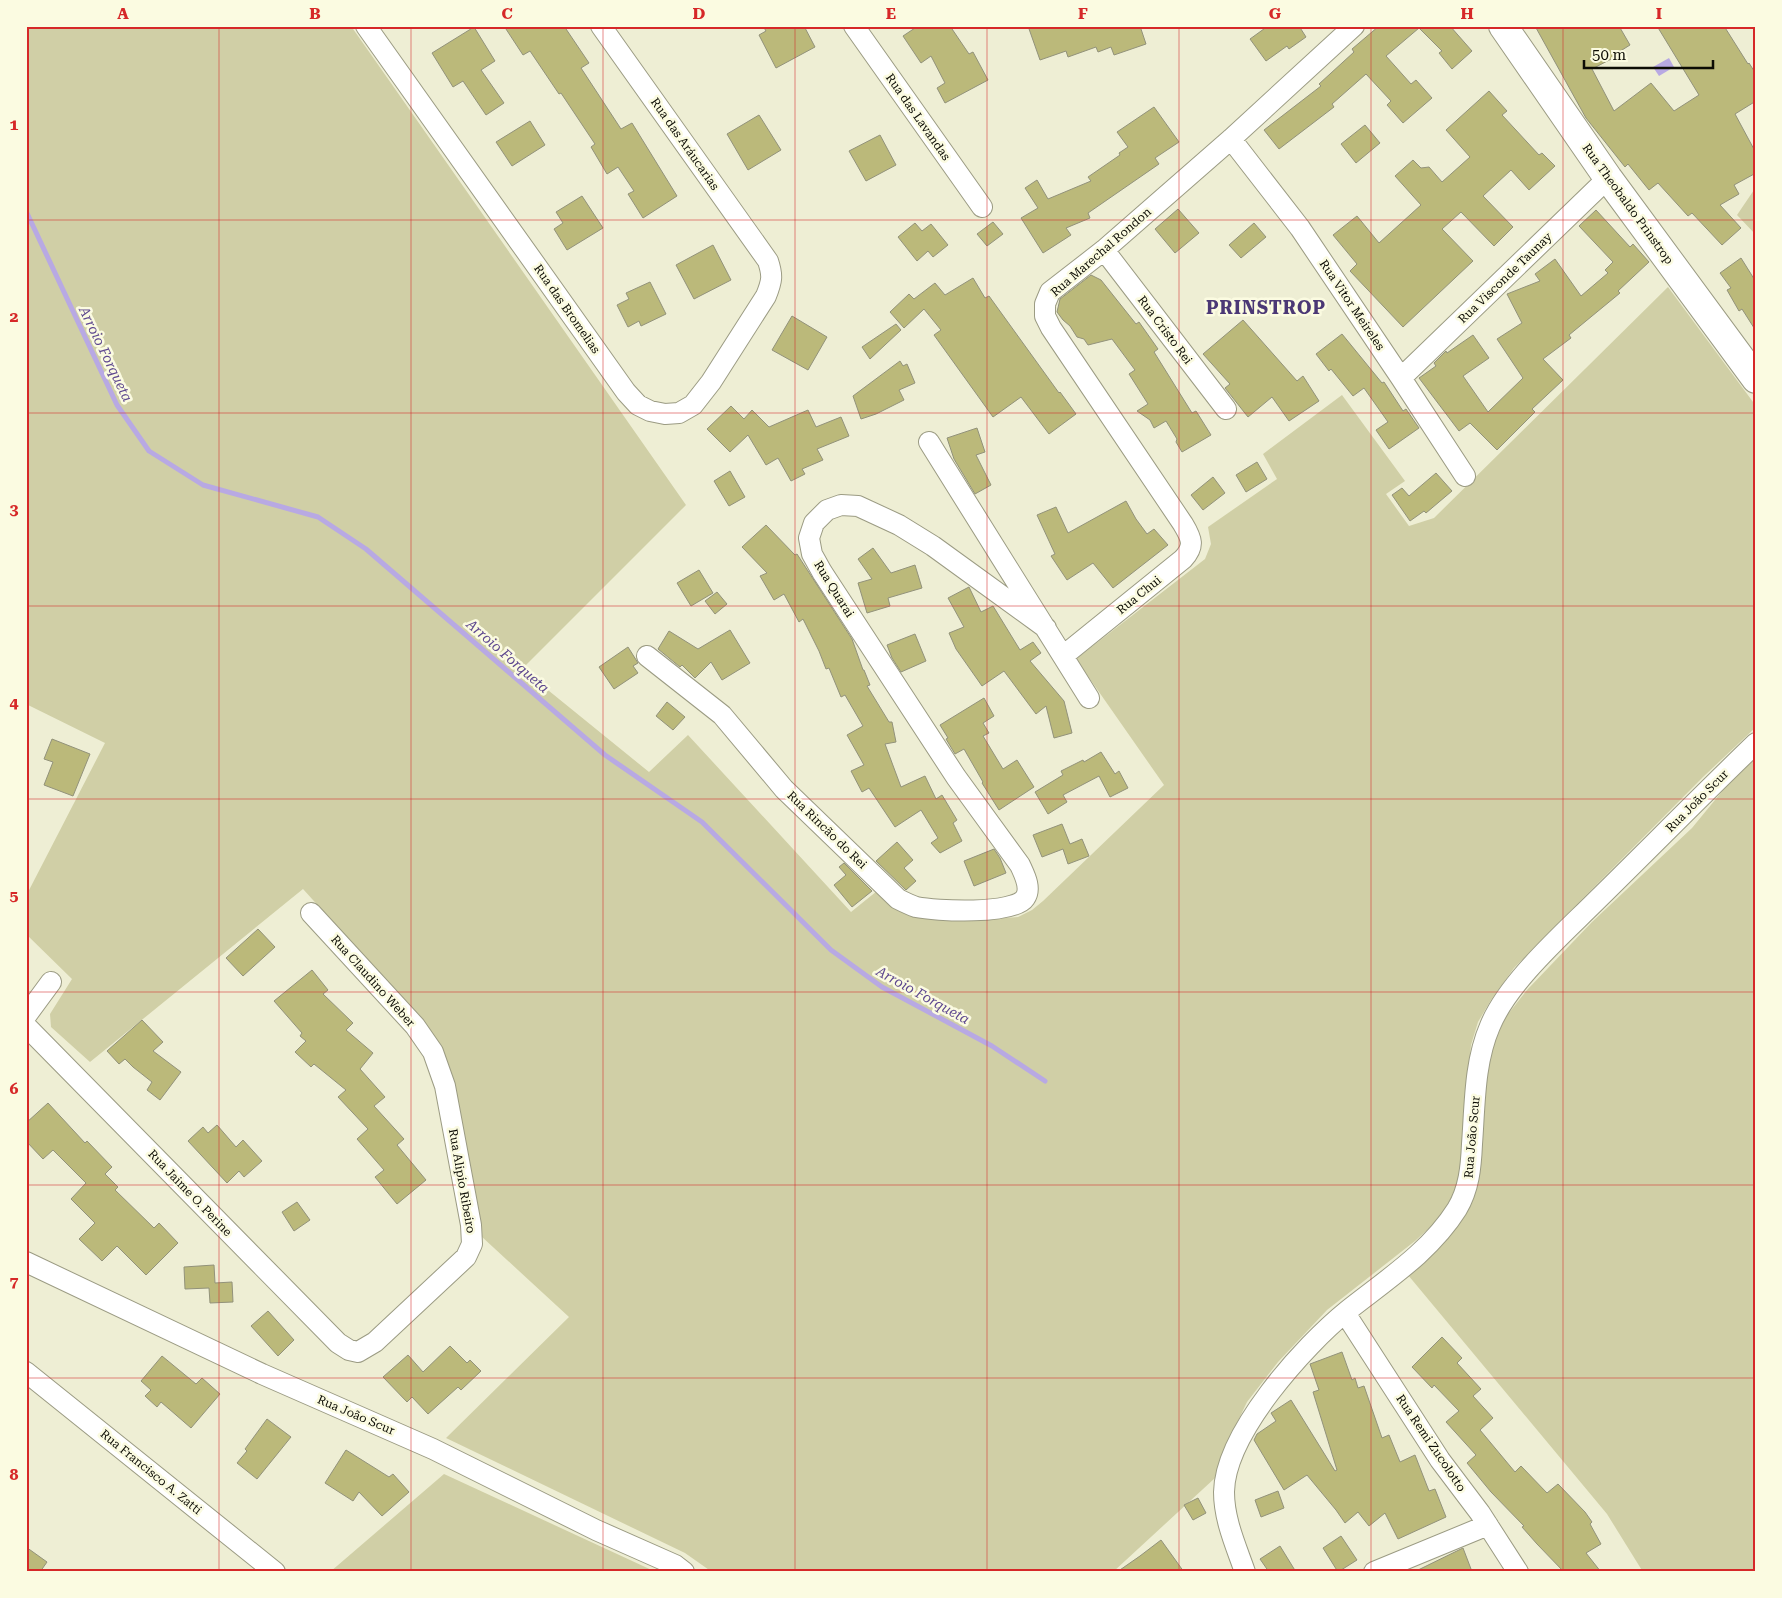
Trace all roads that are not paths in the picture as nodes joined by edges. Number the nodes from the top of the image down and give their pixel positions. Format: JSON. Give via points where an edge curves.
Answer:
{"nodes":[{"id":1,"x":366,"y":26,"type":"edge"},
{"id":2,"x":601,"y":26,"type":"edge"},
{"id":3,"x":854,"y":26,"type":"edge"},
{"id":4,"x":1354,"y":26,"type":"edge"},
{"id":5,"x":1502,"y":26,"type":"edge"},
{"id":6,"x":1231,"y":139,"type":"junction"},
{"id":7,"x":1608,"y":178,"type":"junction"},
{"id":8,"x":982,"y":207,"type":"dead end"},
{"id":9,"x":1104,"y":250,"type":"junction"},
{"id":10,"x":768,"y":261,"type":"joint"},
{"id":11,"x":1401,"y":378,"type":"junction"},
{"id":12,"x":1756,"y":379,"type":"edge"},
{"id":13,"x":1226,"y":410,"type":"dead end"},
{"id":14,"x":929,"y":442,"type":"dead end"},
{"id":15,"x":1465,"y":476,"type":"dead end"},
{"id":16,"x":1183,"y":524,"type":"joint"},
{"id":17,"x":1046,"y":628,"type":"junction"},
{"id":18,"x":647,"y":656,"type":"dead end"},
{"id":19,"x":1063,"y":656,"type":"junction"},
{"id":20,"x":1089,"y":698,"type":"dead end"},
{"id":21,"x":1756,"y":743,"type":"edge"},
{"id":22,"x":1026,"y":878,"type":"joint"},
{"id":23,"x":311,"y":912,"type":"dead end"},
{"id":24,"x":51,"y":982,"type":"dead end"},
{"id":25,"x":26,"y":1016,"type":"edge"},
{"id":26,"x":26,"y":1026,"type":"edge"},
{"id":27,"x":434,"y":1052,"type":"joint"},
{"id":28,"x":26,"y":1262,"type":"edge"},
{"id":29,"x":1345,"y":1313,"type":"junction"},
{"id":30,"x":358,"y":1352,"type":"joint"},
{"id":31,"x":27,"y":1374,"type":"edge"},
{"id":32,"x":1488,"y":1525,"type":"junction"},
{"id":33,"x":275,"y":1572,"type":"edge"},
{"id":34,"x":684,"y":1572,"type":"edge"},
{"id":35,"x":1246,"y":1572,"type":"edge"},
{"id":36,"x":1374,"y":1572,"type":"edge"},
{"id":37,"x":1518,"y":1572,"type":"edge"}],
"edges":[{"from":1,"to":10,"type":"street","name":"Rua das Bromelias","via":[[638,405],[665,414],[678,414],[693,406],[766,296],[772,274]]},
{"from":2,"to":10,"type":"street","name":"Rua das Aráucarias"},
{"from":3,"to":8,"type":"street","name":"Rua das Lavandas"},
{"from":4,"to":6,"type":"street","name":"Rua Marechal Rondon"},
{"from":5,"to":7,"type":"street","name":"Rua Theobaldo Prinstrop"},
{"from":6,"to":9,"type":"street","name":"Rua Marechal Rondon"},
{"from":6,"to":11,"type":"street","name":"Rua Vitor Meireles","via":[[1300,228]]},
{"from":7,"to":11,"type":"street","name":"Rua Visconde Taunay"},
{"from":7,"to":12,"type":"street","name":"Rua Theobaldo Prinstrop"},
{"from":9,"to":13,"type":"street","name":"Rua Cristo Rei"},
{"from":9,"to":16,"type":"street","name":"Rua Marechal Rondon","via":[[1050,292],[1045,316]]},
{"from":11,"to":15,"type":"street","name":"Rua Vitor Meireles"},
{"from":14,"to":17,"type":"street"},
{"from":16,"to":19,"type":"street","name":"Rua Chui","via":[[1192,542],[1190,552]]},
{"from":17,"to":19,"type":"street"},
{"from":17,"to":22,"type":"street","name":"Rua Quarai","via":[[933,546],[899,525],[858,506],[840,505],[826,510],[814,522],[809,538],[812,554],[822,572],[956,777],[1020,864]]},
{"from":18,"to":22,"type":"street","name":"Rua Rincão do Rei","via":[[722,715],[784,789],[898,899],[916,906],[954,910],[998,909],[1025,898]]},
{"from":19,"to":20,"type":"street"},
{"from":21,"to":29,"type":"street","name":"Rua João Scur","via":[[1541,956],[1503,1002],[1490,1025],[1482,1050],[1467,1190],[1458,1208],[1426,1248]]},
{"from":23,"to":27,"type":"street","name":"Rua Claudino Weber","via":[[416,1026]]},
{"from":24,"to":25,"type":"street"},
{"from":26,"to":30,"type":"street","name":"Rua Jaime O. Perine","via":[[338,1343]]},
{"from":27,"to":30,"type":"street","name":"Rua Alipio Ribeiro","via":[[446,1086],[472,1225],[472,1244],[466,1256],[376,1342]]},
{"from":28,"to":34,"type":"street","name":"Rua João Scur","via":[[262,1374],[433,1449]]},
{"from":29,"to":32,"type":"street","name":"Rua Remi Zucolotto","via":[[1440,1460]]},
{"from":29,"to":35,"type":"street","name":"Rua João Scur","via":[[1307,1349],[1281,1380],[1236,1447],[1224,1491],[1232,1536]]},
{"from":31,"to":33,"type":"street","name":"Rua Francisco A. Zatti"},
{"from":32,"to":36,"type":"street"},
{"from":32,"to":37,"type":"street","name":"Rua Remi Zucolotto"}]}
